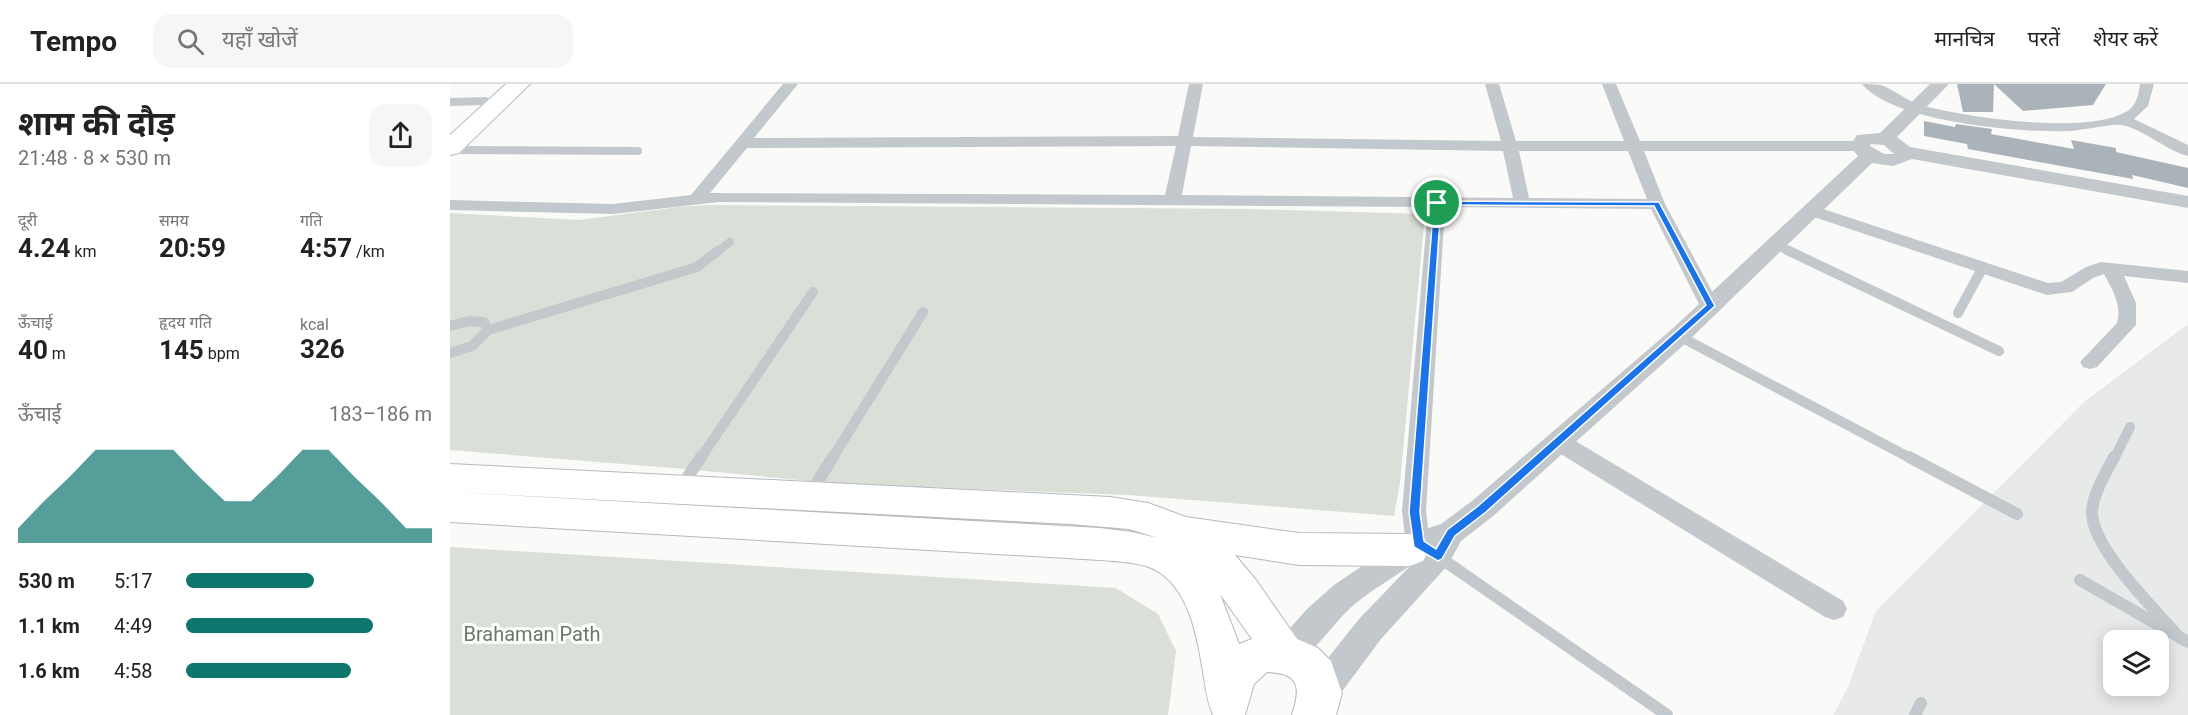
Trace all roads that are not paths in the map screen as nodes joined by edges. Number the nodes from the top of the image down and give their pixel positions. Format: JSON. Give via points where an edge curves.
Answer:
{"nodes":[{"id":1,"x":503,"y":84,"type":"edge"},
{"id":2,"x":519,"y":84,"type":"edge"},
{"id":3,"x":791,"y":84,"type":"edge"},
{"id":4,"x":1196,"y":84,"type":"edge"},
{"id":5,"x":1492,"y":84,"type":"edge"},
{"id":6,"x":1609,"y":84,"type":"edge"},
{"id":7,"x":1869,"y":84,"type":"edge"},
{"id":8,"x":1940,"y":84,"type":"edge"},
{"id":9,"x":2147,"y":84,"type":"edge"},
{"id":10,"x":485,"y":101,"type":"junction"},
{"id":11,"x":450,"y":102,"type":"edge"},
{"id":12,"x":1916,"y":108,"type":"junction"},
{"id":13,"x":2120,"y":118,"type":"junction"},
{"id":14,"x":450,"y":133,"type":"edge"},
{"id":15,"x":1185,"y":141,"type":"junction"},
{"id":16,"x":743,"y":143,"type":"junction"},
{"id":17,"x":1510,"y":146,"type":"junction"},
{"id":18,"x":1634,"y":146,"type":"junction"},
{"id":19,"x":1872,"y":147,"type":"junction"},
{"id":20,"x":450,"y":149,"type":"edge"},
{"id":21,"x":638,"y":151,"type":"dead end"},
{"id":22,"x":2188,"y":151,"type":"edge"},
{"id":23,"x":697,"y":198,"type":"junction"},
{"id":24,"x":1173,"y":199,"type":"junction"},
{"id":25,"x":2188,"y":202,"type":"edge"},
{"id":26,"x":1437,"y":203,"type":"junction"},
{"id":27,"x":1522,"y":203,"type":"junction"},
{"id":28,"x":1657,"y":204,"type":"junction"},
{"id":29,"x":450,"y":205,"type":"edge"},
{"id":30,"x":1811,"y":210,"type":"junction"},
{"id":31,"x":730,"y":242,"type":"dead end"},
{"id":32,"x":1776,"y":245,"type":"junction"},
{"id":33,"x":1983,"y":267,"type":"junction"},
{"id":34,"x":2110,"y":268,"type":"junction"},
{"id":35,"x":2188,"y":277,"type":"edge"},
{"id":36,"x":813,"y":292,"type":"dead end"},
{"id":37,"x":1710,"y":306,"type":"junction"},
{"id":38,"x":923,"y":312,"type":"dead end"},
{"id":39,"x":1958,"y":313,"type":"dead end"},
{"id":40,"x":450,"y":326,"type":"edge"},
{"id":41,"x":488,"y":330,"type":"junction"},
{"id":42,"x":1679,"y":336,"type":"junction"},
{"id":43,"x":1999,"y":351,"type":"dead end"},
{"id":44,"x":450,"y":354,"type":"edge"},
{"id":45,"x":2090,"y":362,"type":"dead end"},
{"id":46,"x":2130,"y":427,"type":"dead end"},
{"id":47,"x":1559,"y":442,"type":"junction"},
{"id":48,"x":450,"y":478,"type":"edge"},
{"id":49,"x":679,"y":490,"type":"junction"},
{"id":50,"x":808,"y":497,"type":"junction"},
{"id":51,"x":450,"y":507,"type":"edge"},
{"id":52,"x":2017,"y":514,"type":"dead end"},
{"id":53,"x":1179,"y":532,"type":"junction"},
{"id":54,"x":1429,"y":546,"type":"junction"},
{"id":55,"x":2080,"y":580,"type":"dead end"},
{"id":56,"x":1834,"y":609,"type":"dead end"},
{"id":57,"x":2184,"y":639,"type":"edge"},
{"id":58,"x":1285,"y":653,"type":"junction"},
{"id":59,"x":1229,"y":708,"type":"edge"},
{"id":60,"x":1318,"y":708,"type":"edge"},
{"id":61,"x":1667,"y":715,"type":"edge"}],
"edges":[{"from":1,"to":10,"type":"main road"},
{"from":2,"to":20,"type":"main road"},
{"from":3,"to":16,"type":"street"},
{"from":4,"to":15,"type":"street"},
{"from":5,"to":17,"type":"street"},
{"from":6,"to":18,"type":"street"},
{"from":7,"to":12,"type":"street"},
{"from":8,"to":12,"type":"street"},
{"from":9,"to":13,"type":"street","via":[[2145,99],[2132,114]]},
{"from":10,"to":11,"type":"lane"},
{"from":10,"to":14,"type":"main road"},
{"from":12,"to":13,"type":"street","via":[[1964,118],[2054,128]]},
{"from":12,"to":19,"type":"street"},
{"from":13,"to":22,"type":"street"},
{"from":15,"to":16,"type":"street"},
{"from":15,"to":17,"type":"street"},
{"from":15,"to":24,"type":"street"},
{"from":16,"to":23,"type":"street"},
{"from":17,"to":18,"type":"street"},
{"from":17,"to":27,"type":"street"},
{"from":18,"to":19,"type":"street"},
{"from":18,"to":28,"type":"street"},
{"from":19,"to":25,"type":"street","via":[[1895,143],[1904,152]]},
{"from":19,"to":30,"type":"street"},
{"from":20,"to":21,"type":"lane"},
{"from":23,"to":24,"type":"street"},
{"from":23,"to":29,"type":"street","via":[[613,209]]},
{"from":24,"to":26,"type":"street"},
{"from":26,"to":27,"type":"street"},
{"from":26,"to":54,"type":"street","via":[[1414,512]]},
{"from":27,"to":28,"type":"street"},
{"from":28,"to":37,"type":"street"},
{"from":30,"to":32,"type":"street"},
{"from":30,"to":33,"type":"street"},
{"from":31,"to":41,"type":"lane","via":[[697,267]]},
{"from":32,"to":37,"type":"street"},
{"from":32,"to":43,"type":"lane"},
{"from":33,"to":34,"type":"street","via":[[2030,284],[2061,290],[2091,270]]},
{"from":33,"to":39,"type":"lane"},
{"from":34,"to":35,"type":"street"},
{"from":34,"to":45,"type":"street","via":[[2129,306],[2129,317]]},
{"from":36,"to":49,"type":"lane"},
{"from":37,"to":42,"type":"street"},
{"from":38,"to":50,"type":"lane"},
{"from":40,"to":41,"type":"lane","via":[[477,320],[484,322]]},
{"from":41,"to":44,"type":"lane","via":[[472,346]]},
{"from":42,"to":47,"type":"street"},
{"from":42,"to":52,"type":"lane"},
{"from":46,"to":57,"type":"lane","via":[[2097,498],[2092,512],[2094,527],[2107,552]]},
{"from":47,"to":54,"type":"street","via":[[1482,509]]},
{"from":47,"to":56,"type":"street"},
{"from":48,"to":49,"type":"main road"},
{"from":49,"to":50,"type":"main road"},
{"from":50,"to":53,"type":"main road","via":[[1114,512],[1150,519]]},
{"from":51,"to":59,"type":"main road","via":[[1145,549],[1180,567],[1203,600],[1212,620]]},
{"from":53,"to":54,"type":"main road","via":[[1299,549]]},
{"from":53,"to":58,"type":"main road","via":[[1214,559]]},
{"from":54,"to":58,"type":"street","via":[[1345,594]]},
{"from":54,"to":60,"type":"street"},
{"from":54,"to":61,"type":"lane"},
{"from":55,"to":57,"type":"lane"},
{"from":58,"to":59,"type":"main road","via":[[1260,654],[1242,666],[1233,678]]},
{"from":58,"to":60,"type":"main road","via":[[1309,665],[1317,677]]}]}
